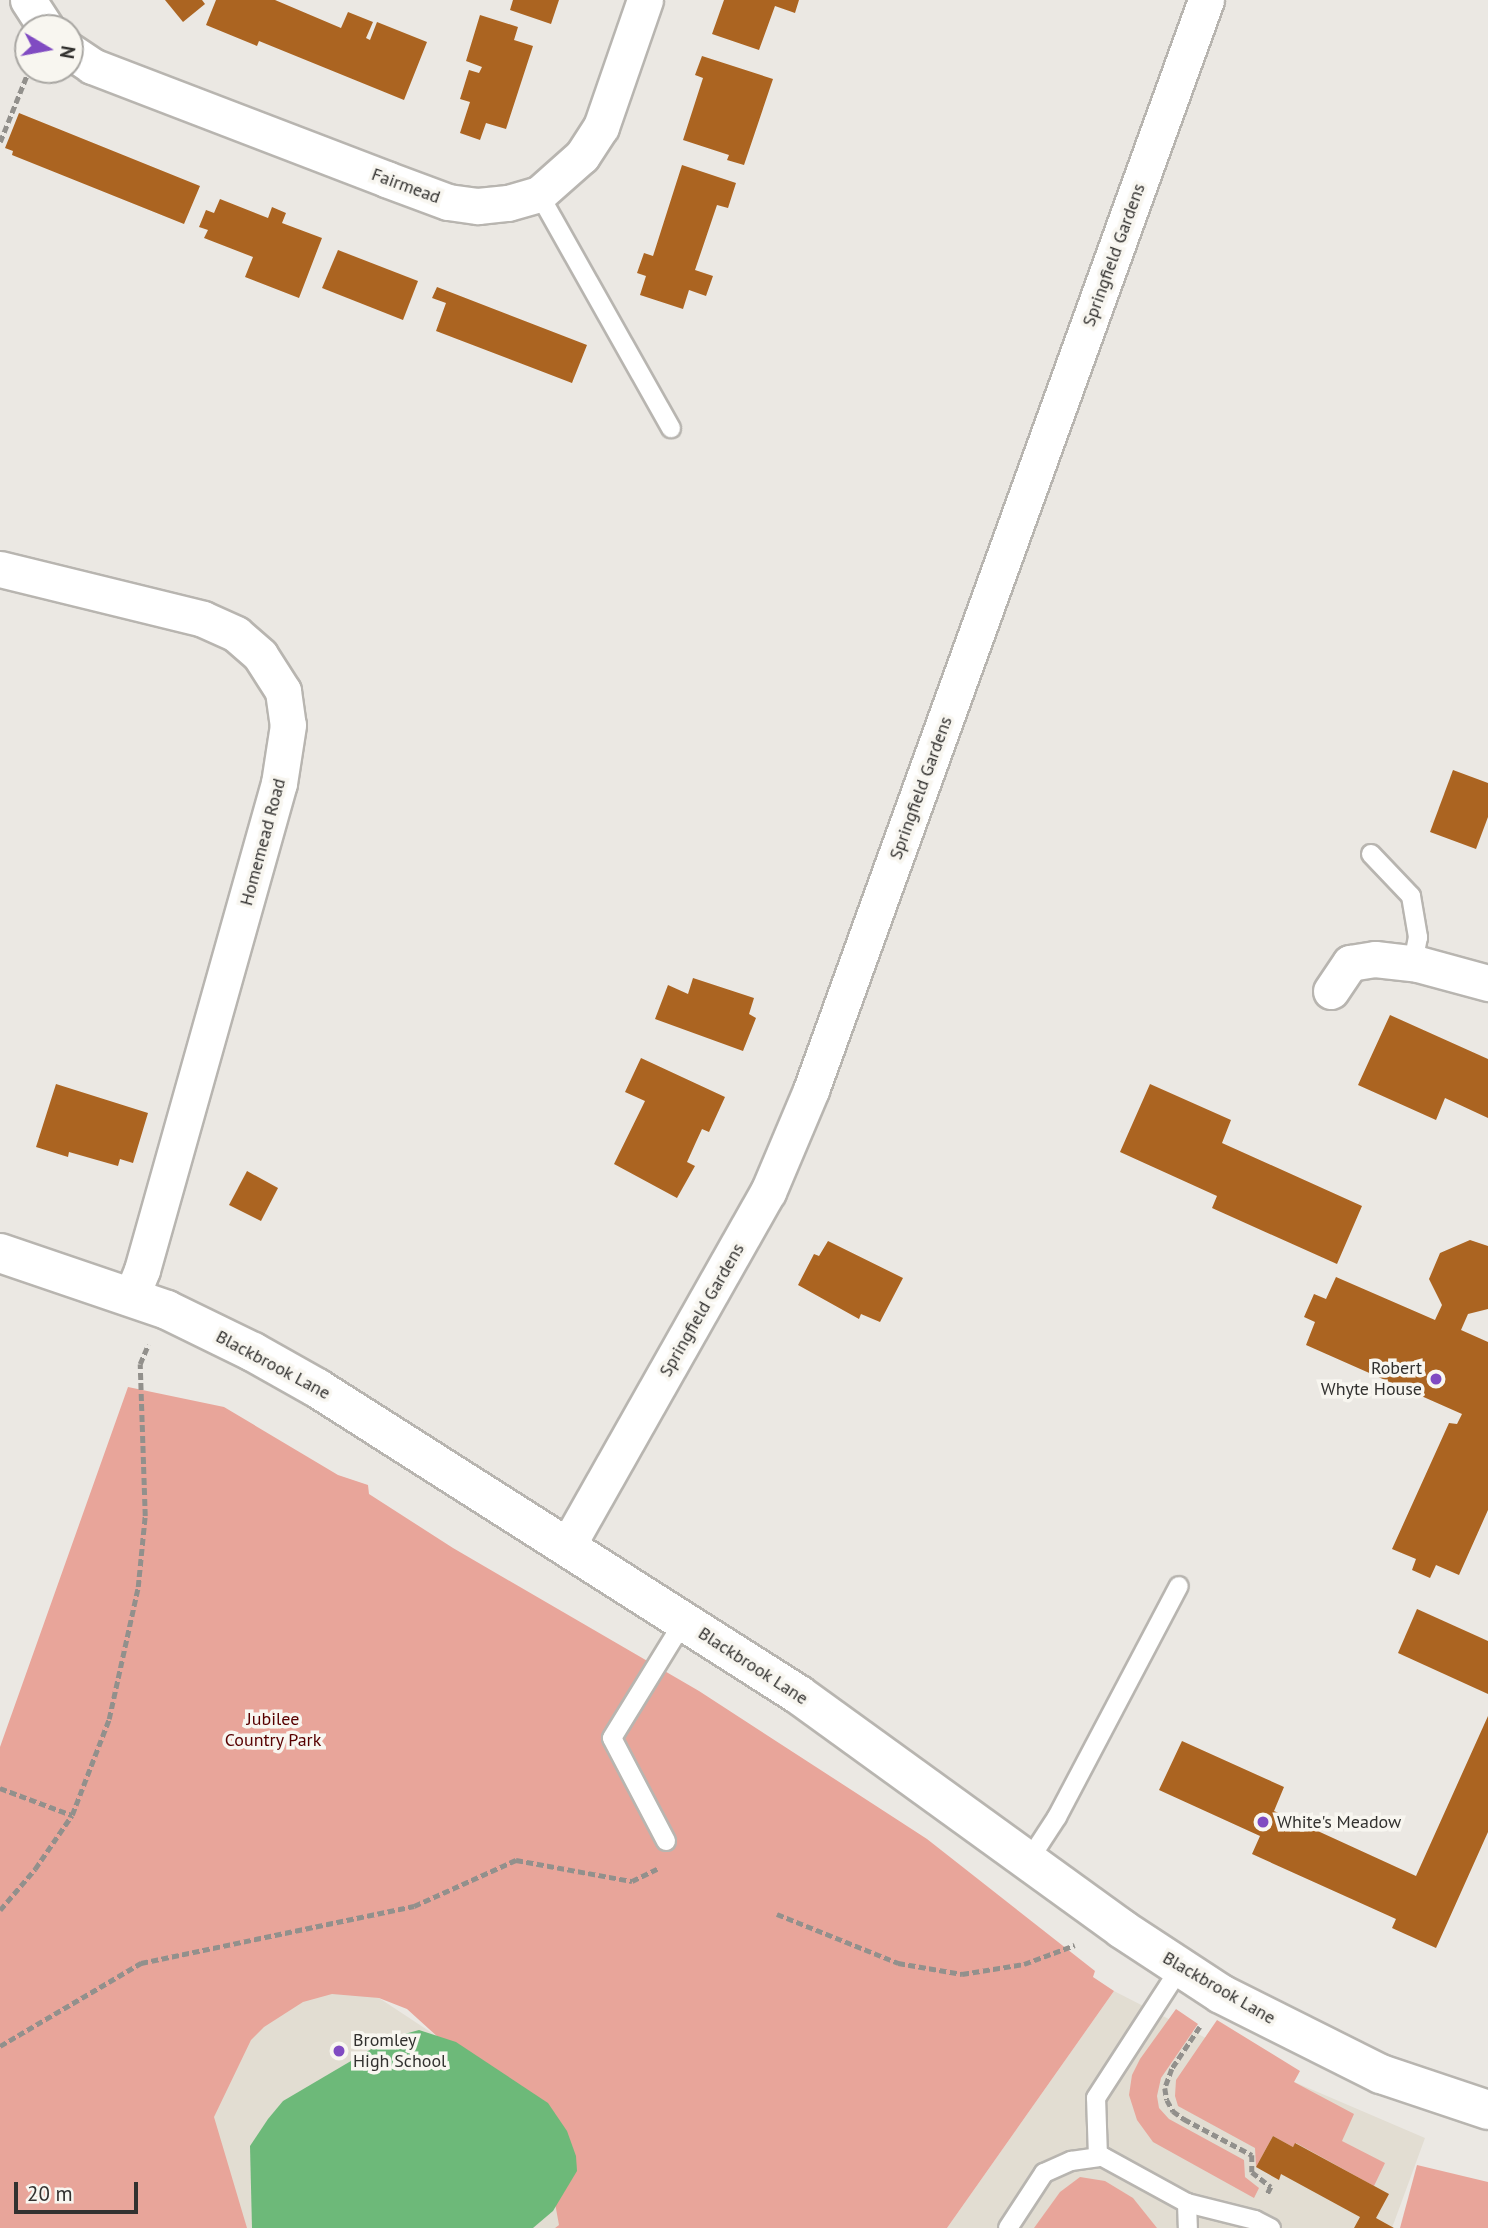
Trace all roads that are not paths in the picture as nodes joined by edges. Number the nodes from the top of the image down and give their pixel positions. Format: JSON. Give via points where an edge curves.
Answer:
{"nodes":[{"id":1,"x":645,"y":0,"type":"edge"},
{"id":2,"x":1206,"y":0,"type":"edge"},
{"id":3,"x":84,"y":61,"type":"edge"},
{"id":4,"x":539,"y":194,"type":"junction"},
{"id":5,"x":671,"y":428,"type":"dead end"},
{"id":6,"x":0,"y":569,"type":"edge"},
{"id":7,"x":1371,"y":855,"type":"dead end"},
{"id":8,"x":1413,"y":963,"type":"junction"},
{"id":9,"x":1488,"y":983,"type":"edge"},
{"id":10,"x":1331,"y":990,"type":"dead end"},
{"id":11,"x":0,"y":1253,"type":"edge"},
{"id":12,"x":131,"y":1297,"type":"junction"},
{"id":13,"x":568,"y":1545,"type":"junction"},
{"id":14,"x":1179,"y":1586,"type":"dead end"},
{"id":15,"x":684,"y":1621,"type":"junction"},
{"id":16,"x":666,"y":1841,"type":"dead end"},
{"id":17,"x":1029,"y":1860,"type":"junction"},
{"id":18,"x":1180,"y":1968,"type":"junction"},
{"id":19,"x":1488,"y":2110,"type":"edge"},
{"id":20,"x":1098,"y":2157,"type":"junction"},
{"id":21,"x":1187,"y":2203,"type":"junction"},
{"id":22,"x":1263,"y":2224,"type":"edge"},
{"id":23,"x":1008,"y":2228,"type":"edge"},
{"id":24,"x":1188,"y":2228,"type":"edge"}],
"edges":[{"from":1,"to":4,"type":"street","name":"Fairmead","via":[[601,127],[582,156]]},
{"from":2,"to":13,"type":"street","name":"Springfield Gardens","via":[[806,1103],[768,1192]]},
{"from":3,"to":4,"type":"street","name":"Fairmead","via":[[448,202],[478,206]]},
{"from":4,"to":5,"type":"lane"},
{"from":6,"to":12,"type":"street","name":"Homemead Road","via":[[203,619],[236,634],[260,655],[283,691],[288,725],[279,783]]},
{"from":7,"to":8,"type":"lane","via":[[1411,896],[1418,937]]},
{"from":8,"to":9,"type":"street"},
{"from":8,"to":10,"type":"street","via":[[1375,959],[1350,964]]},
{"from":11,"to":12,"type":"street","name":"Blackbrook Lane"},
{"from":12,"to":13,"type":"street","name":"Blackbrook Lane","via":[[253,1352],[317,1388]]},
{"from":13,"to":15,"type":"street","name":"Blackbrook Lane"},
{"from":14,"to":17,"type":"lane","via":[[1057,1817]]},
{"from":15,"to":16,"type":"lane","via":[[612,1738]]},
{"from":15,"to":17,"type":"street","name":"Blackbrook Lane","via":[[819,1709]]},
{"from":17,"to":18,"type":"street","name":"Blackbrook Lane"},
{"from":18,"to":19,"type":"street","name":"Blackbrook Lane","via":[[1221,1994],[1381,2074]]},
{"from":18,"to":20,"type":"lane","via":[[1096,2098]]},
{"from":20,"to":21,"type":"lane"},
{"from":20,"to":23,"type":"lane","via":[[1071,2161],[1044,2174]]},
{"from":21,"to":22,"type":"lane"},
{"from":21,"to":24,"type":"lane"}]}
